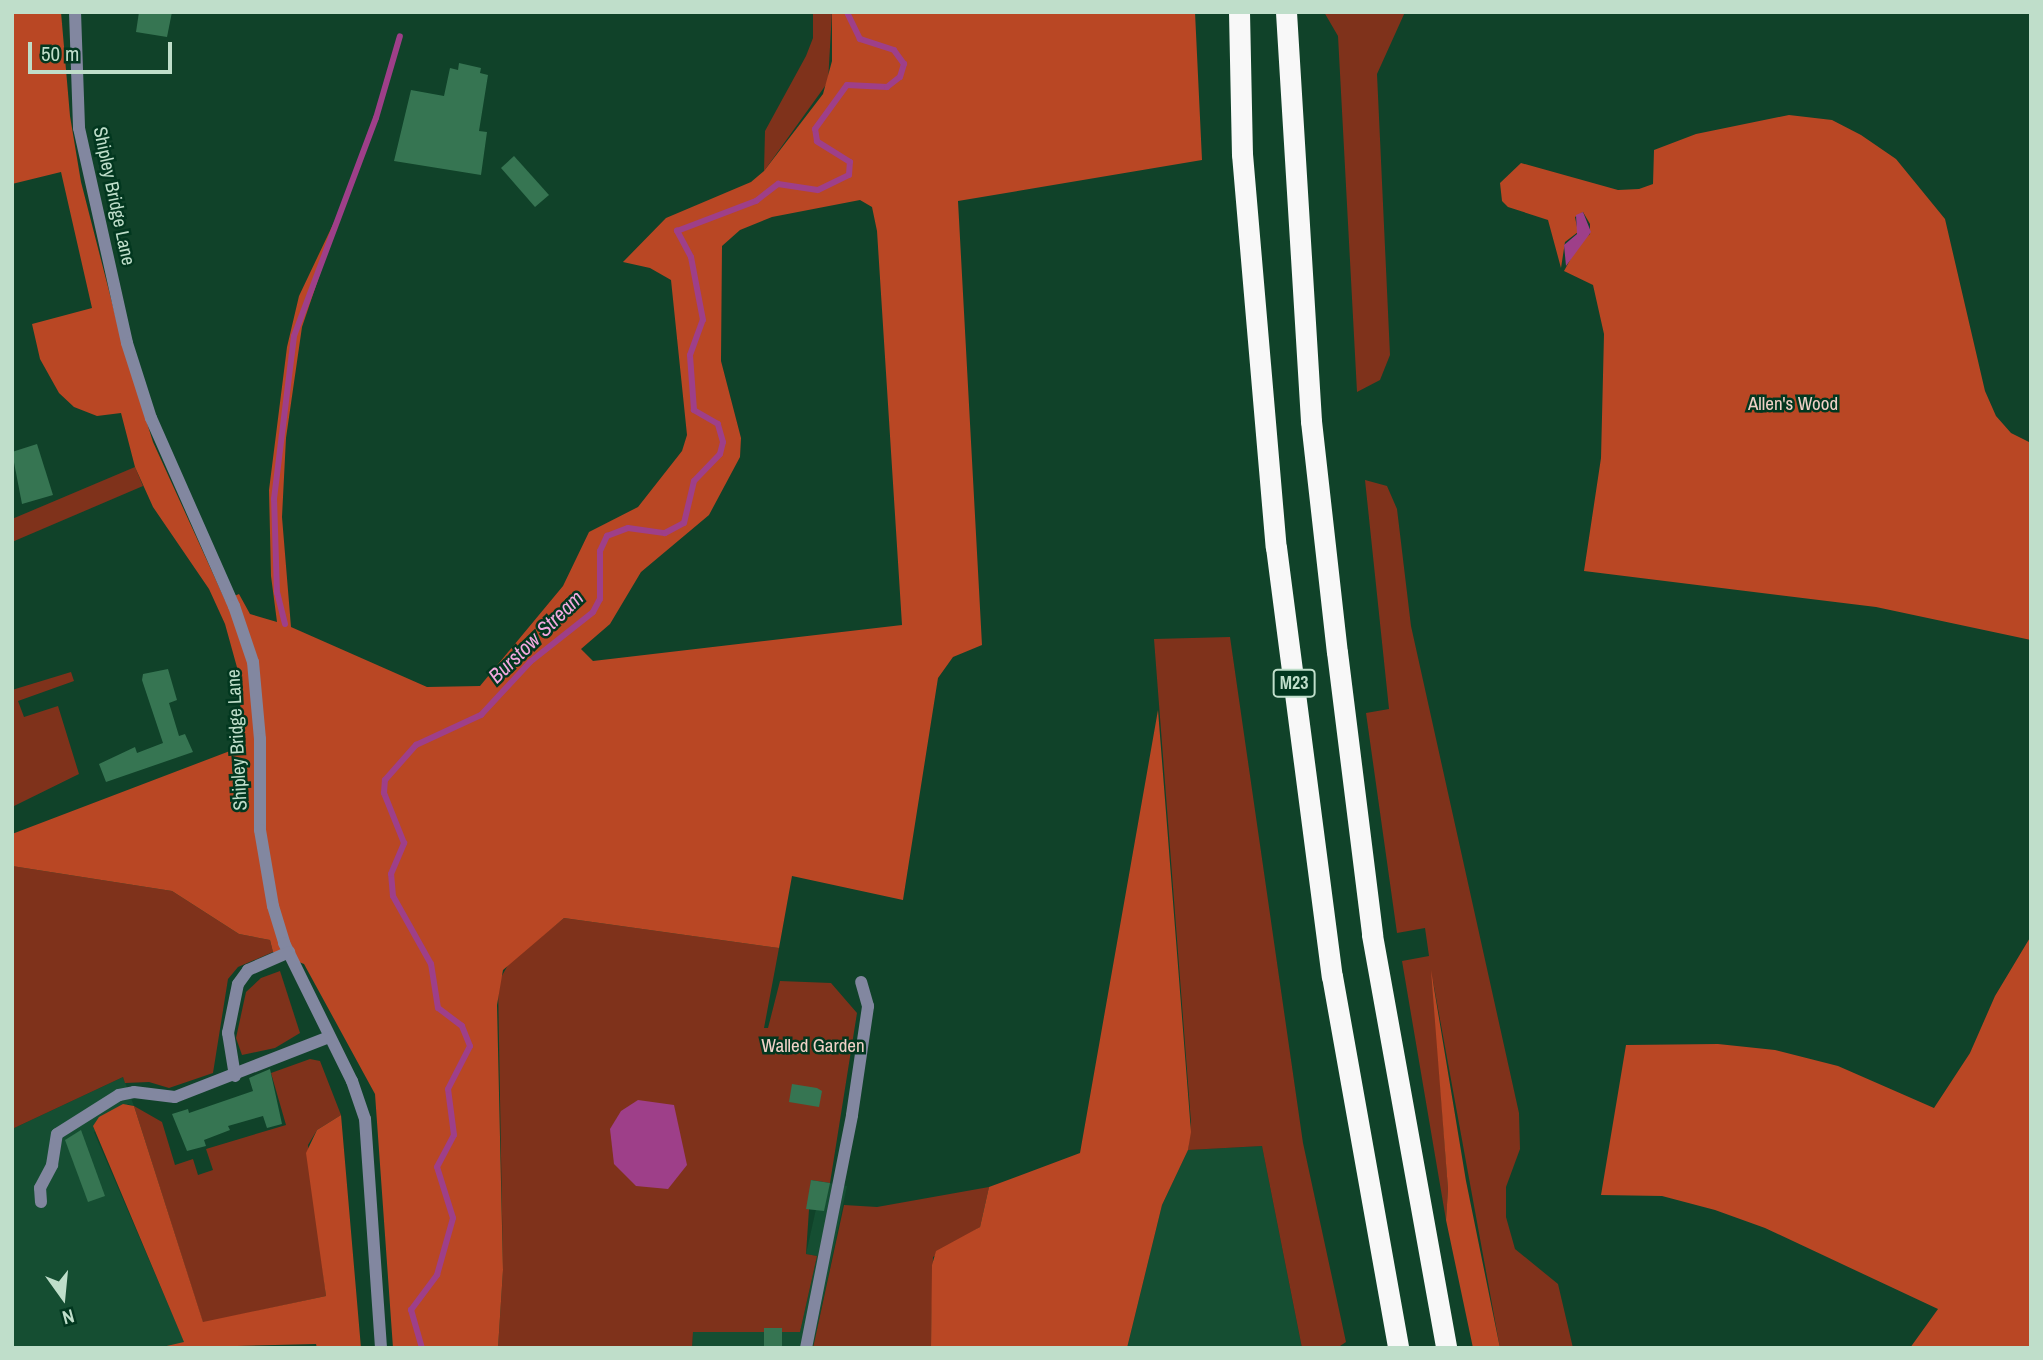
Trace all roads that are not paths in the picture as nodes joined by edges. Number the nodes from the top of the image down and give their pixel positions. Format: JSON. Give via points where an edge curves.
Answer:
{"nodes":[{"id":1,"x":75,"y":12,"type":"edge"},
{"id":2,"x":1239,"y":12,"type":"edge"},
{"id":3,"x":1286,"y":12,"type":"edge"},
{"id":4,"x":289,"y":953,"type":"junction"},
{"id":5,"x":861,"y":982,"type":"dead end"},
{"id":6,"x":328,"y":1037,"type":"junction"},
{"id":7,"x":234,"y":1076,"type":"junction"},
{"id":8,"x":41,"y":1202,"type":"dead end"},
{"id":9,"x":381,"y":1348,"type":"edge"},
{"id":10,"x":806,"y":1348,"type":"edge"},
{"id":11,"x":1398,"y":1348,"type":"edge"},
{"id":12,"x":1446,"y":1348,"type":"edge"}],
"edges":[{"from":1,"to":4,"type":"street","name":"Shipley Bridge Lane","via":[[80,138],[130,352],[159,439],[234,606],[253,663],[262,842],[273,906]]},
{"from":2,"to":11,"type":"highway","number":"M23","via":[[1242,154],[1276,547],[1332,976]]},
{"from":3,"to":12,"type":"highway","number":"M23","via":[[1311,421],[1337,652],[1372,935]]},
{"from":4,"to":6,"type":"street","name":"Shipley Bridge Lane"},
{"from":4,"to":7,"type":"street","via":[[248,970],[241,978],[228,1032]]},
{"from":5,"to":10,"type":"street","via":[[867,1006],[852,1115]]},
{"from":6,"to":7,"type":"street"},
{"from":6,"to":9,"type":"street","name":"Shipley Bridge Lane","via":[[365,1119]]},
{"from":7,"to":8,"type":"street","via":[[175,1097],[124,1093],[68,1125],[56,1138],[52,1165],[40,1188]]}]}
